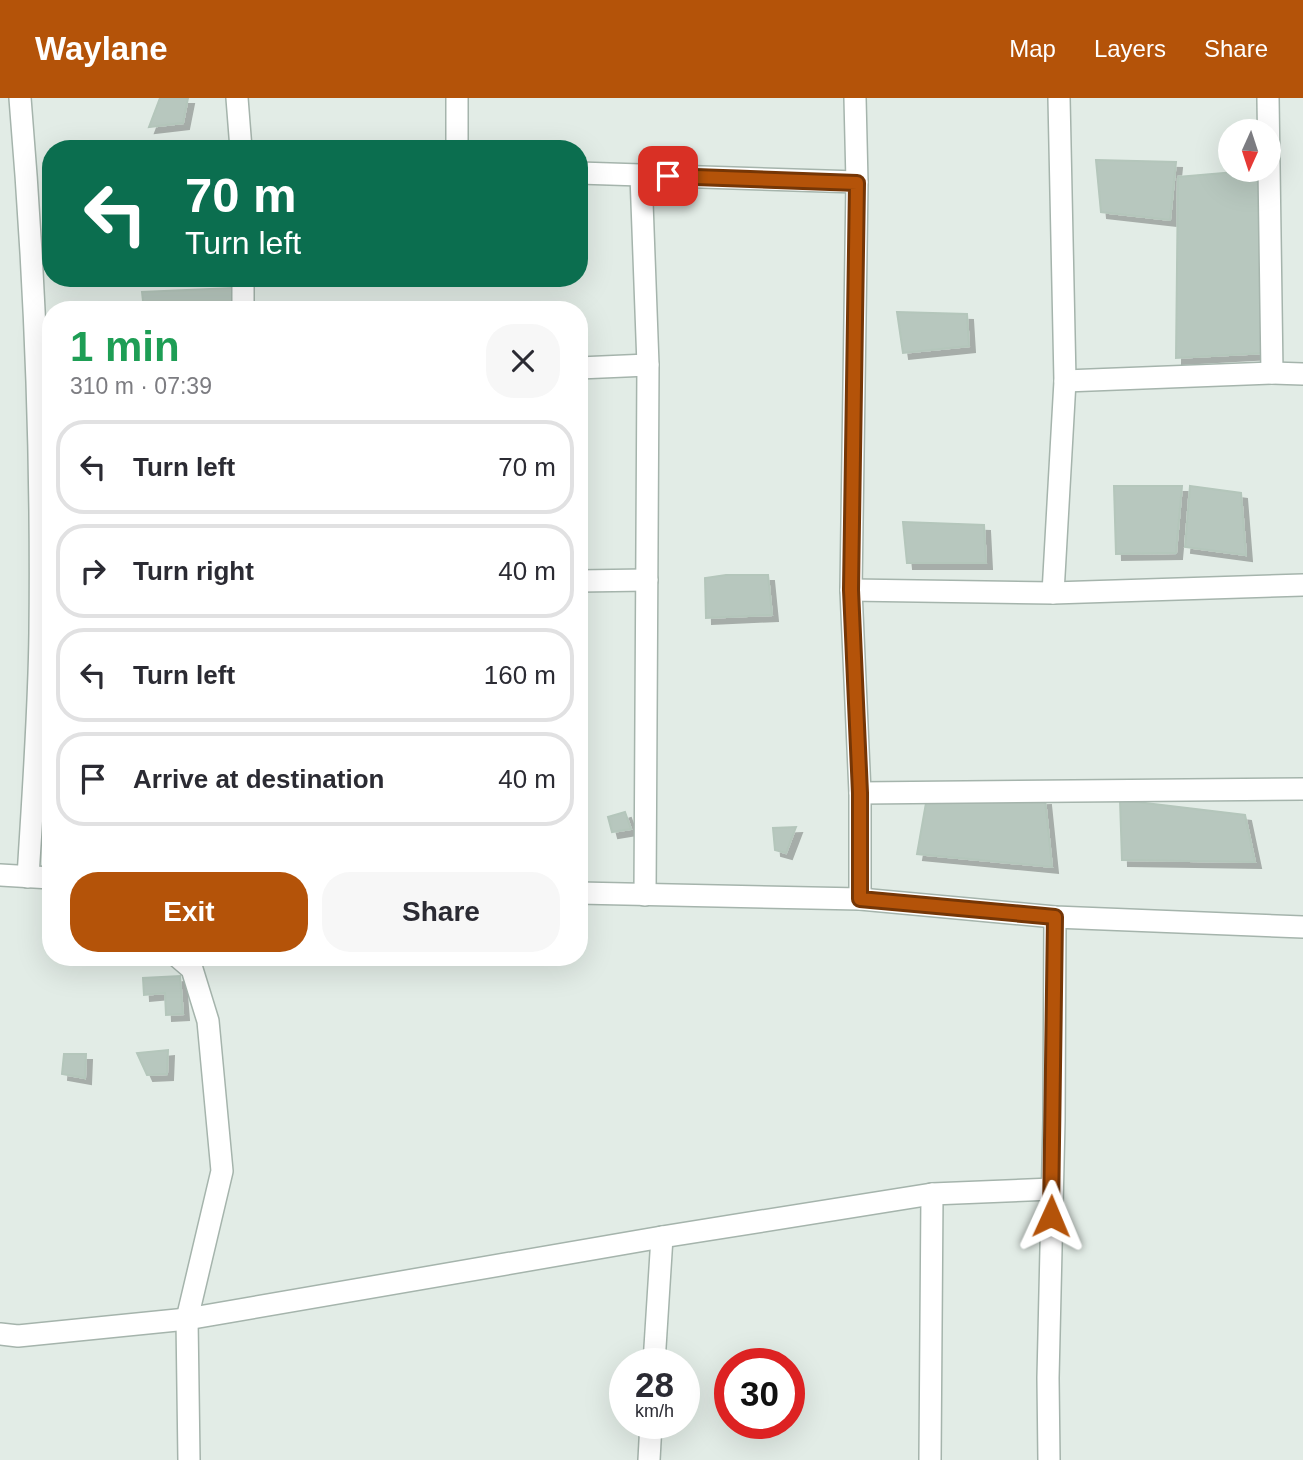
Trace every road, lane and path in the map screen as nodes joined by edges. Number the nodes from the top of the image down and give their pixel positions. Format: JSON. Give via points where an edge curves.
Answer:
{"nodes":[{"id":1,"x":20,"y":98,"type":"edge"},
{"id":2,"x":237,"y":98,"type":"edge"},
{"id":3,"x":457,"y":98,"type":"edge"},
{"id":4,"x":855,"y":98,"type":"edge"},
{"id":5,"x":1059,"y":98,"type":"edge"},
{"id":6,"x":1268,"y":98,"type":"edge"},
{"id":7,"x":240,"y":140,"type":"edge"},
{"id":8,"x":457,"y":140,"type":"edge"},
{"id":9,"x":588,"y":173,"type":"edge"},
{"id":10,"x":641,"y":175,"type":"junction"},
{"id":11,"x":857,"y":183,"type":"junction"},
{"id":12,"x":648,"y":365,"type":"junction"},
{"id":13,"x":588,"y":368,"type":"edge"},
{"id":14,"x":1272,"y":373,"type":"junction"},
{"id":15,"x":1303,"y":374,"type":"edge"},
{"id":16,"x":42,"y":378,"type":"edge"},
{"id":17,"x":1065,"y":381,"type":"junction"},
{"id":18,"x":647,"y":580,"type":"junction"},
{"id":19,"x":588,"y":581,"type":"edge"},
{"id":20,"x":1303,"y":585,"type":"edge"},
{"id":21,"x":851,"y":590,"type":"junction"},
{"id":22,"x":1053,"y":593,"type":"junction"},
{"id":23,"x":42,"y":632,"type":"edge"},
{"id":24,"x":1303,"y":789,"type":"edge"},
{"id":25,"x":860,"y":793,"type":"junction"},
{"id":26,"x":0,"y":875,"type":"edge"},
{"id":27,"x":29,"y":877,"type":"junction"},
{"id":28,"x":42,"y":878,"type":"edge"},
{"id":29,"x":588,"y":893,"type":"edge"},
{"id":30,"x":645,"y":895,"type":"junction"},
{"id":31,"x":860,"y":899,"type":"junction"},
{"id":32,"x":1055,"y":917,"type":"junction"},
{"id":33,"x":1303,"y":927,"type":"edge"},
{"id":34,"x":188,"y":966,"type":"edge"},
{"id":35,"x":1052,"y":1189,"type":"junction"},
{"id":36,"x":932,"y":1194,"type":"junction"},
{"id":37,"x":662,"y":1237,"type":"junction"},
{"id":38,"x":187,"y":1319,"type":"junction"},
{"id":39,"x":0,"y":1334,"type":"edge"},
{"id":40,"x":655,"y":1348,"type":"edge"},
{"id":41,"x":650,"y":1439,"type":"edge"},
{"id":42,"x":188,"y":1460,"type":"edge"},
{"id":43,"x":649,"y":1460,"type":"edge"},
{"id":44,"x":930,"y":1460,"type":"edge"},
{"id":45,"x":1049,"y":1460,"type":"edge"}],
"edges":[{"from":1,"to":16,"type":"street"},
{"from":2,"to":7,"type":"street"},
{"from":3,"to":8,"type":"street"},
{"from":4,"to":11,"type":"street"},
{"from":5,"to":17,"type":"street"},
{"from":6,"to":14,"type":"street"},
{"from":9,"to":10,"type":"street"},
{"from":10,"to":11,"type":"street"},
{"from":10,"to":12,"type":"street"},
{"from":11,"to":21,"type":"street"},
{"from":12,"to":13,"type":"street"},
{"from":12,"to":18,"type":"street"},
{"from":14,"to":15,"type":"street"},
{"from":14,"to":17,"type":"street"},
{"from":17,"to":22,"type":"street"},
{"from":18,"to":19,"type":"street"},
{"from":18,"to":30,"type":"street"},
{"from":20,"to":22,"type":"street"},
{"from":21,"to":22,"type":"street"},
{"from":21,"to":25,"type":"street"},
{"from":23,"to":27,"type":"street"},
{"from":24,"to":25,"type":"street"},
{"from":25,"to":31,"type":"street"},
{"from":26,"to":27,"type":"street"},
{"from":27,"to":28,"type":"street"},
{"from":29,"to":30,"type":"street"},
{"from":30,"to":31,"type":"street"},
{"from":31,"to":32,"type":"street"},
{"from":32,"to":33,"type":"street"},
{"from":32,"to":35,"type":"street"},
{"from":34,"to":38,"type":"street","via":[[208,1021],[222,1171]]},
{"from":35,"to":36,"type":"street"},
{"from":35,"to":45,"type":"street"},
{"from":36,"to":37,"type":"street"},
{"from":36,"to":44,"type":"street"},
{"from":37,"to":38,"type":"street"},
{"from":37,"to":40,"type":"street"},
{"from":38,"to":39,"type":"street"},
{"from":38,"to":42,"type":"street"},
{"from":41,"to":43,"type":"street"}]}
